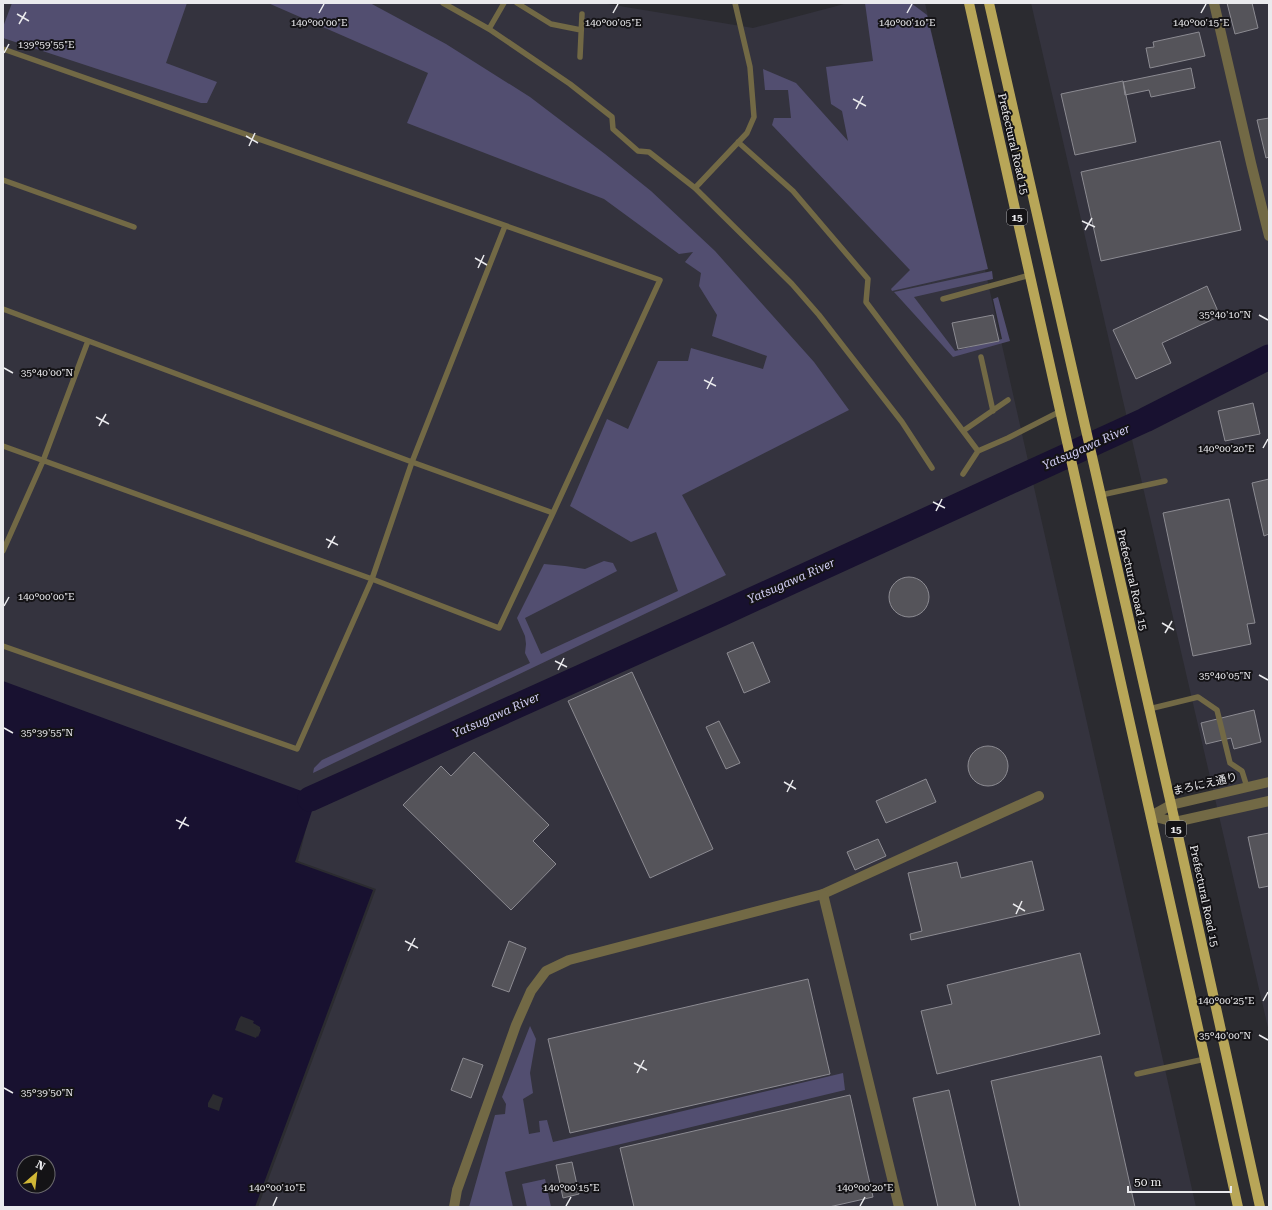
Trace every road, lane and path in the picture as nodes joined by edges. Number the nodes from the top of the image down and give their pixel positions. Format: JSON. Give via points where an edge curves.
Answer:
{"nodes":[{"id":1,"x":443,"y":3,"type":"edge"},
{"id":2,"x":504,"y":3,"type":"edge"},
{"id":3,"x":517,"y":3,"type":"edge"},
{"id":4,"x":734,"y":3,"type":"edge"},
{"id":5,"x":969,"y":3,"type":"edge"},
{"id":6,"x":989,"y":3,"type":"edge"},
{"id":7,"x":1214,"y":3,"type":"edge"},
{"id":8,"x":582,"y":14,"type":"dead end"},
{"id":9,"x":489,"y":29,"type":"junction"},
{"id":10,"x":581,"y":30,"type":"junction"},
{"id":11,"x":3,"y":49,"type":"edge"},
{"id":12,"x":580,"y":57,"type":"dead end"},
{"id":13,"x":738,"y":142,"type":"junction"},
{"id":14,"x":3,"y":180,"type":"edge"},
{"id":15,"x":695,"y":188,"type":"junction"},
{"id":16,"x":505,"y":226,"type":"junction"},
{"id":17,"x":134,"y":227,"type":"dead end"},
{"id":18,"x":1269,"y":236,"type":"edge"},
{"id":19,"x":1030,"y":275,"type":"junction"},
{"id":20,"x":943,"y":299,"type":"dead end"},
{"id":21,"x":3,"y":309,"type":"edge"},
{"id":22,"x":88,"y":341,"type":"junction"},
{"id":23,"x":981,"y":357,"type":"dead end"},
{"id":24,"x":1008,"y":400,"type":"dead end"},
{"id":25,"x":993,"y":411,"type":"junction"},
{"id":26,"x":1060,"y":411,"type":"junction"},
{"id":27,"x":963,"y":431,"type":"junction"},
{"id":28,"x":3,"y":446,"type":"edge"},
{"id":29,"x":978,"y":451,"type":"junction"},
{"id":30,"x":43,"y":461,"type":"junction"},
{"id":31,"x":412,"y":462,"type":"junction"},
{"id":32,"x":932,"y":468,"type":"dead end"},
{"id":33,"x":963,"y":474,"type":"dead end"},
{"id":34,"x":1165,"y":481,"type":"dead end"},
{"id":35,"x":1101,"y":495,"type":"junction"},
{"id":36,"x":553,"y":513,"type":"junction"},
{"id":37,"x":3,"y":551,"type":"edge"},
{"id":38,"x":372,"y":579,"type":"junction"},
{"id":39,"x":3,"y":646,"type":"edge"},
{"id":40,"x":1149,"y":709,"type":"junction"},
{"id":41,"x":1269,"y":782,"type":"edge"},
{"id":42,"x":1247,"y":787,"type":"junction"},
{"id":43,"x":1039,"y":796,"type":"dead end"},
{"id":44,"x":1269,"y":801,"type":"edge"},
{"id":45,"x":1171,"y":805,"type":"junction"},
{"id":46,"x":1151,"y":816,"type":"junction"},
{"id":47,"x":1175,"y":822,"type":"junction"},
{"id":48,"x":823,"y":894,"type":"junction"},
{"id":49,"x":1205,"y":1059,"type":"junction"},
{"id":50,"x":1137,"y":1074,"type":"dead end"},
{"id":51,"x":454,"y":1207,"type":"edge"},
{"id":52,"x":899,"y":1207,"type":"edge"},
{"id":53,"x":1238,"y":1207,"type":"edge"},
{"id":54,"x":1260,"y":1207,"type":"edge"}],
"edges":[{"from":1,"to":9,"type":"lane"},
{"from":2,"to":9,"type":"lane"},
{"from":3,"to":10,"type":"lane","via":[[551,24]]},
{"from":4,"to":13,"type":"lane","via":[[750,67],[754,117],[747,133]]},
{"from":5,"to":19,"type":"main road","name":"Prefectural Road 15","number":"15"},
{"from":6,"to":35,"type":"main road","name":"Prefectural Road 15","number":"15"},
{"from":7,"to":18,"type":"street"},
{"from":8,"to":10,"type":"lane"},
{"from":9,"to":15,"type":"lane","via":[[570,84],[612,117],[613,129],[638,151],[649,152]]},
{"from":10,"to":12,"type":"lane"},
{"from":11,"to":16,"type":"lane"},
{"from":13,"to":15,"type":"lane"},
{"from":13,"to":27,"type":"lane","via":[[792,191],[868,279],[866,302]]},
{"from":14,"to":17,"type":"lane"},
{"from":15,"to":32,"type":"lane","via":[[792,284],[819,315],[902,422]]},
{"from":16,"to":31,"type":"lane"},
{"from":16,"to":36,"type":"lane","via":[[660,280]]},
{"from":19,"to":20,"type":"lane"},
{"from":19,"to":26,"type":"main road","name":"Prefectural Road 15","number":"15"},
{"from":21,"to":22,"type":"lane"},
{"from":22,"to":30,"type":"lane"},
{"from":22,"to":31,"type":"lane"},
{"from":23,"to":25,"type":"lane"},
{"from":24,"to":25,"type":"lane"},
{"from":25,"to":27,"type":"lane"},
{"from":26,"to":29,"type":"lane"},
{"from":26,"to":46,"type":"main road","name":"Prefectural Road 15","number":"15"},
{"from":27,"to":29,"type":"lane"},
{"from":28,"to":30,"type":"lane"},
{"from":29,"to":33,"type":"lane"},
{"from":30,"to":37,"type":"lane"},
{"from":30,"to":38,"type":"lane"},
{"from":31,"to":36,"type":"lane"},
{"from":31,"to":38,"type":"lane"},
{"from":34,"to":35,"type":"lane"},
{"from":35,"to":40,"type":"main road","name":"Prefectural Road 15","number":"15"},
{"from":36,"to":38,"type":"lane","via":[[499,628]]},
{"from":38,"to":39,"type":"lane","via":[[297,749]]},
{"from":40,"to":42,"type":"lane","via":[[1198,697],[1217,710],[1230,763],[1242,771]]},
{"from":40,"to":45,"type":"main road","name":"Prefectural Road 15","number":"15"},
{"from":41,"to":42,"type":"street","name":"まろにえ通り"},
{"from":42,"to":45,"type":"street","name":"まろにえ通り"},
{"from":43,"to":48,"type":"street"},
{"from":44,"to":47,"type":"street"},
{"from":45,"to":46,"type":"street","name":"まろにえ通り"},
{"from":45,"to":47,"type":"main road","name":"Prefectural Road 15","number":"15"},
{"from":46,"to":47,"type":"street"},
{"from":46,"to":49,"type":"main road","number":"15"},
{"from":47,"to":54,"type":"main road","name":"Prefectural Road 15","number":"15"},
{"from":48,"to":51,"type":"street","via":[[569,960],[546,971],[530,991],[516,1025],[457,1190]]},
{"from":48,"to":52,"type":"street"},
{"from":49,"to":50,"type":"lane"},
{"from":49,"to":53,"type":"main road","number":"15"}]}
